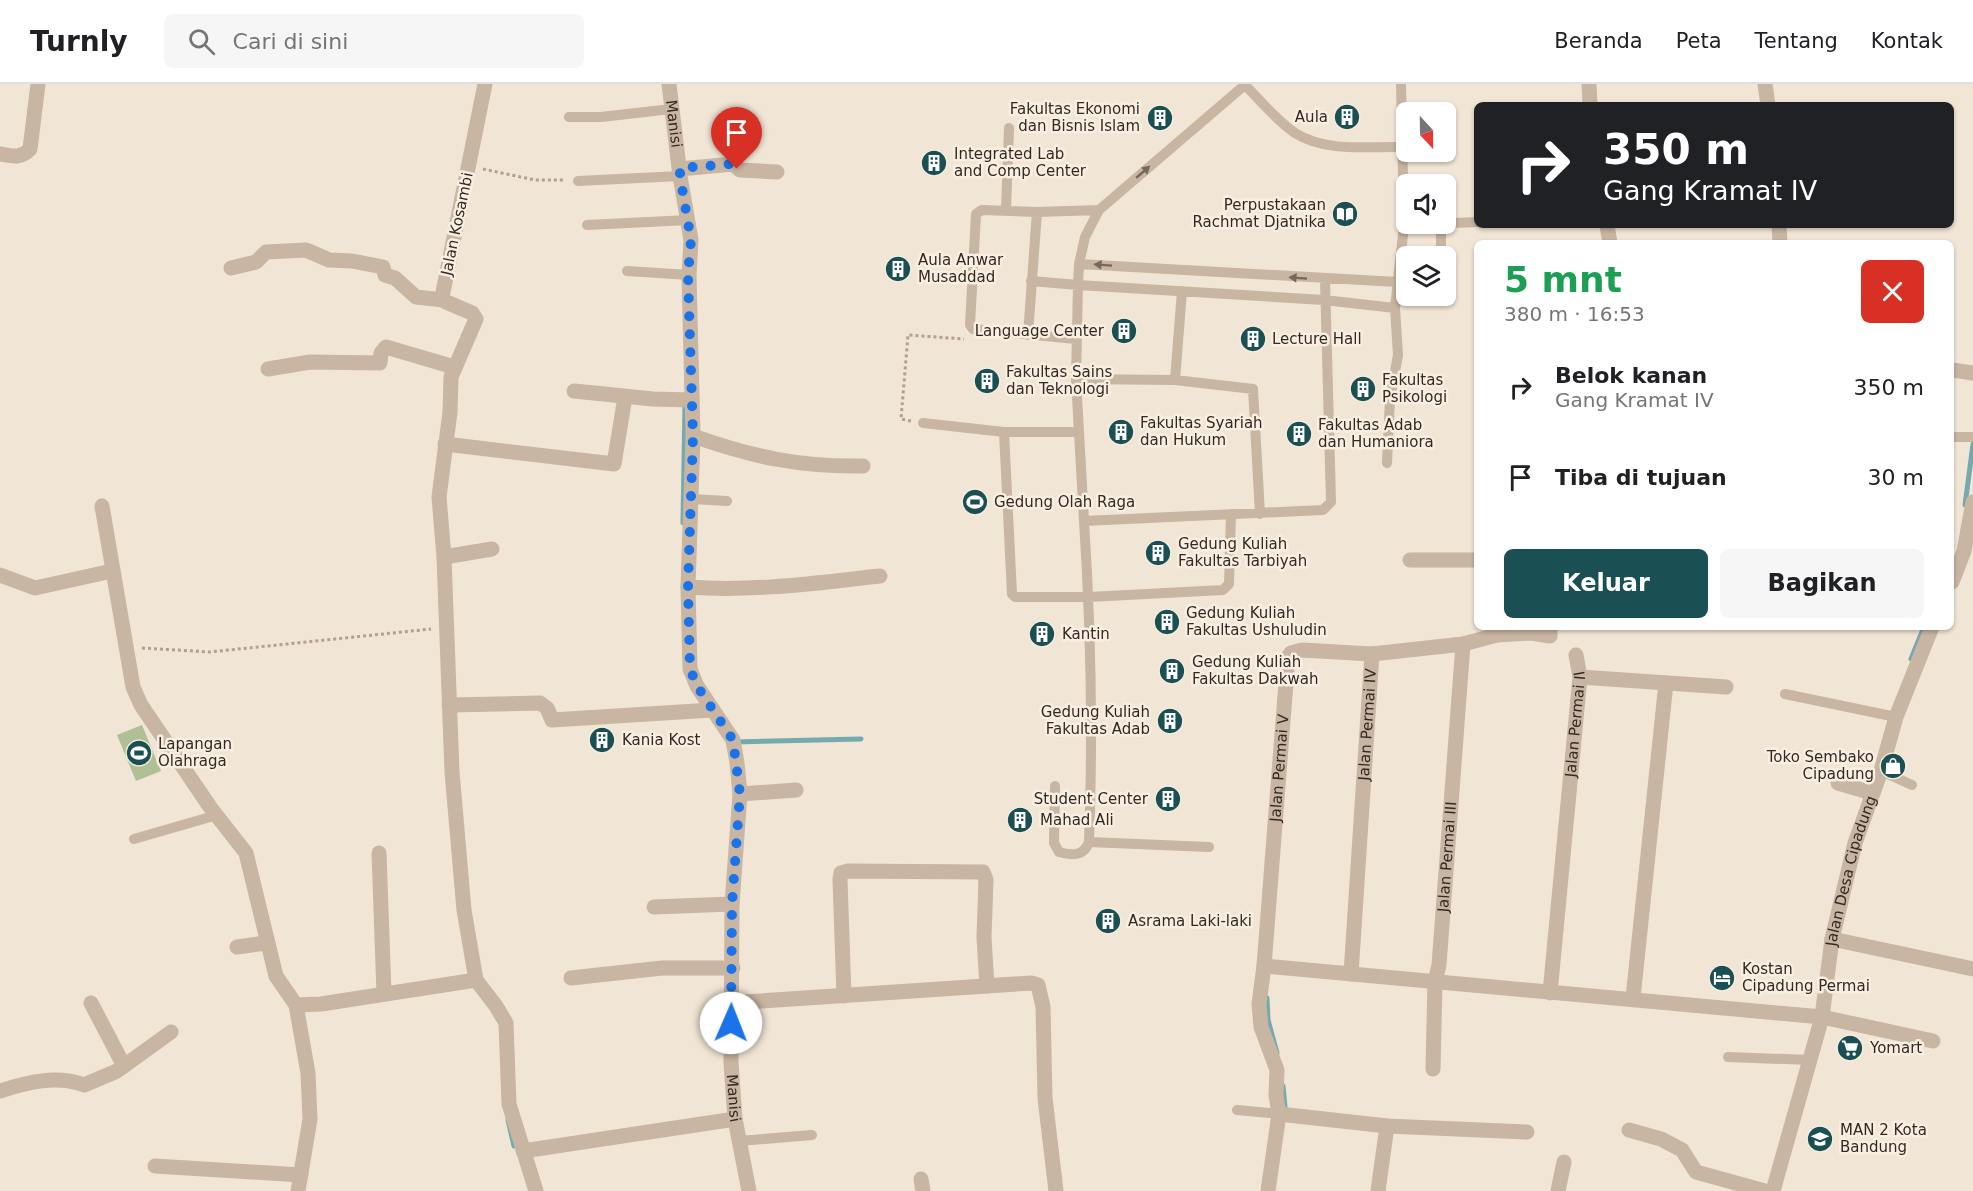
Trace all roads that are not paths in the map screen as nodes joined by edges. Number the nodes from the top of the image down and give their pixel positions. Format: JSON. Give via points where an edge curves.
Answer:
{"nodes":[{"id":1,"x":38,"y":84,"type":"edge"},
{"id":2,"x":485,"y":84,"type":"edge"},
{"id":3,"x":669,"y":84,"type":"edge"},
{"id":4,"x":1245,"y":84,"type":"edge"},
{"id":5,"x":1401,"y":84,"type":"edge"},
{"id":6,"x":1589,"y":84,"type":"edge"},
{"id":7,"x":1765,"y":84,"type":"edge"},
{"id":8,"x":1402,"y":102,"type":"edge"},
{"id":9,"x":1590,"y":102,"type":"edge"},
{"id":10,"x":1768,"y":102,"type":"edge"},
{"id":11,"x":671,"y":109,"type":"junction"},
{"id":12,"x":569,"y":117,"type":"dead end"},
{"id":13,"x":1009,"y":128,"type":"dead end"},
{"id":14,"x":1396,"y":147,"type":"edge"},
{"id":15,"x":0,"y":154,"type":"edge"},
{"id":16,"x":680,"y":172,"type":"junction"},
{"id":17,"x":777,"y":172,"type":"dead end"},
{"id":18,"x":578,"y":181,"type":"road end"},
{"id":19,"x":1006,"y":209,"type":"junction"},
{"id":20,"x":1099,"y":210,"type":"junction"},
{"id":21,"x":1037,"y":212,"type":"junction"},
{"id":22,"x":689,"y":220,"type":"junction"},
{"id":23,"x":1474,"y":222,"type":"edge"},
{"id":24,"x":1456,"y":224,"type":"edge"},
{"id":25,"x":587,"y":225,"type":"dead end"},
{"id":26,"x":1079,"y":264,"type":"junction"},
{"id":27,"x":231,"y":268,"type":"dead end"},
{"id":28,"x":627,"y":271,"type":"dead end"},
{"id":29,"x":688,"y":275,"type":"junction"},
{"id":30,"x":1325,"y":279,"type":"junction"},
{"id":31,"x":1031,"y":281,"type":"junction"},
{"id":32,"x":1396,"y":282,"type":"edge"},
{"id":33,"x":1078,"y":285,"type":"junction"},
{"id":34,"x":1182,"y":291,"type":"junction"},
{"id":35,"x":1396,"y":299,"type":"edge"},
{"id":36,"x":443,"y":300,"type":"junction"},
{"id":37,"x":1324,"y":300,"type":"junction"},
{"id":38,"x":1395,"y":308,"type":"junction"},
{"id":39,"x":1028,"y":335,"type":"junction"},
{"id":40,"x":1076,"y":339,"type":"junction"},
{"id":41,"x":454,"y":367,"type":"junction"},
{"id":42,"x":268,"y":369,"type":"dead end"},
{"id":43,"x":1954,"y":370,"type":"edge"},
{"id":44,"x":1973,"y":372,"type":"edge"},
{"id":45,"x":1076,"y":379,"type":"junction"},
{"id":46,"x":1175,"y":380,"type":"junction"},
{"id":47,"x":574,"y":391,"type":"dead end"},
{"id":48,"x":625,"y":397,"type":"junction"},
{"id":49,"x":692,"y":400,"type":"junction"},
{"id":50,"x":923,"y":423,"type":"road end"},
{"id":51,"x":1004,"y":432,"type":"junction"},
{"id":52,"x":1079,"y":432,"type":"junction"},
{"id":53,"x":693,"y":436,"type":"junction"},
{"id":54,"x":1954,"y":437,"type":"edge"},
{"id":55,"x":1973,"y":437,"type":"edge"},
{"id":56,"x":445,"y":444,"type":"junction"},
{"id":57,"x":1387,"y":463,"type":"dead end"},
{"id":58,"x":863,"y":466,"type":"dead end"},
{"id":59,"x":691,"y":499,"type":"junction"},
{"id":60,"x":727,"y":501,"type":"dead end"},
{"id":61,"x":1973,"y":502,"type":"edge"},
{"id":62,"x":102,"y":506,"type":"dead end"},
{"id":63,"x":1231,"y":514,"type":"junction"},
{"id":64,"x":1260,"y":514,"type":"junction"},
{"id":65,"x":1084,"y":521,"type":"junction"},
{"id":66,"x":492,"y":549,"type":"dead end"},
{"id":67,"x":1959,"y":550,"type":"edge"},
{"id":68,"x":444,"y":557,"type":"junction"},
{"id":69,"x":1410,"y":560,"type":"dead end"},
{"id":70,"x":1474,"y":560,"type":"edge"},
{"id":71,"x":112,"y":571,"type":"junction"},
{"id":72,"x":1954,"y":573,"type":"edge"},
{"id":73,"x":0,"y":575,"type":"edge"},
{"id":74,"x":879,"y":576,"type":"dead end"},
{"id":75,"x":688,"y":587,"type":"junction"},
{"id":76,"x":1089,"y":597,"type":"junction"},
{"id":77,"x":1931,"y":630,"type":"edge"},
{"id":78,"x":1550,"y":632,"type":"edge"},
{"id":79,"x":1462,"y":644,"type":"junction"},
{"id":80,"x":1372,"y":654,"type":"junction"},
{"id":81,"x":1576,"y":655,"type":"dead end"},
{"id":82,"x":1580,"y":677,"type":"junction"},
{"id":83,"x":1666,"y":683,"type":"junction"},
{"id":84,"x":1726,"y":687,"type":"dead end"},
{"id":85,"x":1785,"y":694,"type":"dead end"},
{"id":86,"x":449,"y":705,"type":"junction"},
{"id":87,"x":712,"y":710,"type":"junction"},
{"id":88,"x":1896,"y":717,"type":"junction"},
{"id":89,"x":1881,"y":771,"type":"junction"},
{"id":90,"x":1838,"y":783,"type":"dead end"},
{"id":91,"x":1912,"y":785,"type":"dead end"},
{"id":92,"x":1055,"y":786,"type":"dead end"},
{"id":93,"x":796,"y":790,"type":"dead end"},
{"id":94,"x":1872,"y":793,"type":"junction"},
{"id":95,"x":740,"y":794,"type":"junction"},
{"id":96,"x":217,"y":815,"type":"junction"},
{"id":97,"x":134,"y":839,"type":"dead end"},
{"id":98,"x":1089,"y":842,"type":"junction"},
{"id":99,"x":1209,"y":847,"type":"dead end"},
{"id":100,"x":379,"y":853,"type":"dead end"},
{"id":101,"x":732,"y":904,"type":"junction"},
{"id":102,"x":654,"y":907,"type":"dead end"},
{"id":103,"x":1832,"y":939,"type":"junction"},
{"id":104,"x":266,"y":943,"type":"junction"},
{"id":105,"x":237,"y":946,"type":"dead end"},
{"id":106,"x":1264,"y":966,"type":"junction"},
{"id":107,"x":733,"y":968,"type":"junction"},
{"id":108,"x":1973,"y":969,"type":"edge"},
{"id":109,"x":1351,"y":974,"type":"junction"},
{"id":110,"x":571,"y":978,"type":"dead end"},
{"id":111,"x":476,"y":980,"type":"junction"},
{"id":112,"x":1435,"y":982,"type":"junction"},
{"id":113,"x":987,"y":986,"type":"junction"},
{"id":114,"x":1550,"y":993,"type":"junction"},
{"id":115,"x":384,"y":994,"type":"junction"},
{"id":116,"x":843,"y":996,"type":"junction"},
{"id":117,"x":1633,"y":998,"type":"junction"},
{"id":118,"x":91,"y":1003,"type":"dead end"},
{"id":119,"x":730,"y":1003,"type":"junction"},
{"id":120,"x":296,"y":1005,"type":"junction"},
{"id":121,"x":1822,"y":1017,"type":"junction"},
{"id":122,"x":171,"y":1032,"type":"dead end"},
{"id":123,"x":1933,"y":1041,"type":"dead end"},
{"id":124,"x":1728,"y":1057,"type":"dead end"},
{"id":125,"x":1811,"y":1060,"type":"junction"},
{"id":126,"x":124,"y":1066,"type":"junction"},
{"id":127,"x":1433,"y":1069,"type":"dead end"},
{"id":128,"x":0,"y":1091,"type":"edge"},
{"id":129,"x":1237,"y":1110,"type":"dead end"},
{"id":130,"x":1279,"y":1114,"type":"junction"},
{"id":131,"x":735,"y":1119,"type":"junction"},
{"id":132,"x":1387,"y":1126,"type":"junction"},
{"id":133,"x":1629,"y":1130,"type":"dead end"},
{"id":134,"x":1527,"y":1132,"type":"dead end"},
{"id":135,"x":812,"y":1135,"type":"dead end"},
{"id":136,"x":739,"y":1141,"type":"junction"},
{"id":137,"x":523,"y":1151,"type":"junction"},
{"id":138,"x":1563,"y":1162,"type":"dead end"},
{"id":139,"x":155,"y":1166,"type":"dead end"},
{"id":140,"x":302,"y":1175,"type":"junction"},
{"id":141,"x":298,"y":1191,"type":"edge"},
{"id":142,"x":536,"y":1191,"type":"edge"},
{"id":143,"x":749,"y":1191,"type":"edge"},
{"id":144,"x":1056,"y":1191,"type":"edge"},
{"id":145,"x":1268,"y":1191,"type":"edge"},
{"id":146,"x":1378,"y":1191,"type":"edge"},
{"id":147,"x":1558,"y":1191,"type":"edge"},
{"id":148,"x":1765,"y":1191,"type":"edge"},
{"id":149,"x":1773,"y":1191,"type":"edge"}],
"edges":[{"from":1,"to":15,"type":"street","via":[[30,149],[17,157]]},
{"from":2,"to":36,"type":"street","name":"Jalan Kosambi"},
{"from":3,"to":11,"type":"street","name":"Manisi"},
{"from":4,"to":14,"type":"lane","via":[[1295,133],[1314,141],[1338,146]]},
{"from":20,"to":4,"type":"lane","one_way":true},
{"from":5,"to":8,"type":"lane"},
{"from":6,"to":9,"type":"street"},
{"from":7,"to":10,"type":"street"},
{"from":11,"to":12,"type":"lane"},
{"from":11,"to":16,"type":"street","name":"Manisi"},
{"from":13,"to":19,"type":"lane"},
{"from":16,"to":17,"type":"street","via":[[733,164],[740,170]]},
{"from":16,"to":18,"type":"lane"},
{"from":16,"to":22,"type":"street","name":"Manisi"},
{"from":19,"to":21,"type":"lane"},
{"from":19,"to":39,"type":"lane","via":[[976,214],[969,322],[973,329]]},
{"from":20,"to":21,"type":"lane"},
{"from":20,"to":26,"type":"lane","via":[[1085,237]]},
{"from":21,"to":31,"type":"lane"},
{"from":22,"to":25,"type":"lane"},
{"from":22,"to":29,"type":"street","name":"Manisi"},
{"from":23,"to":24,"type":"lane"},
{"from":30,"to":26,"type":"lane","one_way":true},
{"from":26,"to":33,"type":"lane"},
{"from":27,"to":36,"type":"street","via":[[256,262],[270,250],[306,250],[329,260],[383,267],[385,275],[395,278],[417,297]]},
{"from":28,"to":29,"type":"lane"},
{"from":29,"to":49,"type":"street","name":"Manisi"},
{"from":30,"to":32,"type":"lane"},
{"from":30,"to":37,"type":"lane"},
{"from":31,"to":33,"type":"lane"},
{"from":31,"to":39,"type":"lane"},
{"from":33,"to":34,"type":"lane"},
{"from":33,"to":40,"type":"lane"},
{"from":34,"to":37,"type":"lane"},
{"from":34,"to":46,"type":"lane"},
{"from":35,"to":38,"type":"lane"},
{"from":36,"to":41,"type":"street","via":[[475,315],[467,344]]},
{"from":37,"to":38,"type":"lane"},
{"from":37,"to":64,"type":"lane","via":[[1331,502],[1323,510]]},
{"from":38,"to":57,"type":"lane","via":[[1398,356],[1390,399]]},
{"from":39,"to":40,"type":"lane"},
{"from":40,"to":45,"type":"lane"},
{"from":41,"to":42,"type":"street","via":[[386,347],[380,363],[310,362]]},
{"from":41,"to":56,"type":"street"},
{"from":43,"to":44,"type":"street"},
{"from":45,"to":46,"type":"lane"},
{"from":45,"to":52,"type":"lane"},
{"from":46,"to":64,"type":"lane","via":[[1253,388]]},
{"from":47,"to":48,"type":"street"},
{"from":48,"to":49,"type":"street"},
{"from":48,"to":56,"type":"street","via":[[614,464]]},
{"from":49,"to":53,"type":"street","name":"Manisi"},
{"from":50,"to":51,"type":"lane"},
{"from":51,"to":52,"type":"lane"},
{"from":51,"to":76,"type":"lane","via":[[1012,594],[1019,598]]},
{"from":52,"to":65,"type":"lane"},
{"from":53,"to":58,"type":"street","via":[[794,464]]},
{"from":53,"to":59,"type":"street","name":"Manisi"},
{"from":54,"to":55,"type":"lane"},
{"from":56,"to":68,"type":"street","via":[[439,497]]},
{"from":59,"to":60,"type":"lane"},
{"from":59,"to":75,"type":"street","name":"Manisi"},
{"from":61,"to":67,"type":"street"},
{"from":62,"to":71,"type":"street"},
{"from":63,"to":64,"type":"lane"},
{"from":63,"to":65,"type":"lane"},
{"from":63,"to":76,"type":"lane","via":[[1229,584],[1225,589]]},
{"from":65,"to":76,"type":"lane"},
{"from":66,"to":68,"type":"street"},
{"from":67,"to":72,"type":"street"},
{"from":68,"to":86,"type":"street"},
{"from":69,"to":70,"type":"street"},
{"from":71,"to":73,"type":"street","via":[[35,588]]},
{"from":71,"to":96,"type":"street","via":[[134,687],[141,705]]},
{"from":74,"to":75,"type":"street","via":[[722,590]]},
{"from":75,"to":87,"type":"street","name":"Manisi","via":[[690,669]]},
{"from":76,"to":98,"type":"lane","via":[[1093,756]]},
{"from":77,"to":88,"type":"street","name":"Jalan Desa Cipadung"},
{"from":78,"to":79,"type":"street","name":"Jalan Permai IV","via":[[1497,634]]},
{"from":79,"to":80,"type":"street","name":"Jalan Permai IV"},
{"from":79,"to":112,"type":"street","name":"Jalan Permai III"},
{"from":80,"to":106,"type":"street","name":"Jalan Permai V","via":[[1302,650],[1288,657]]},
{"from":80,"to":109,"type":"street","name":"Jalan Permai IV"},
{"from":81,"to":82,"type":"street"},
{"from":82,"to":83,"type":"street","name":"Jalan Permai II"},
{"from":82,"to":114,"type":"street","name":"Jalan Permai II"},
{"from":83,"to":84,"type":"street","name":"Jalan Permai II"},
{"from":83,"to":117,"type":"street"},
{"from":85,"to":88,"type":"lane"},
{"from":86,"to":87,"type":"street","via":[[540,703],[552,720]]},
{"from":86,"to":111,"type":"street","via":[[464,910]]},
{"from":87,"to":95,"type":"street","name":"Manisi","via":[[733,740]]},
{"from":88,"to":89,"type":"street","name":"Jalan Desa Cipadung"},
{"from":89,"to":91,"type":"lane"},
{"from":89,"to":94,"type":"street","name":"Jalan Desa Cipadung"},
{"from":90,"to":94,"type":"street"},
{"from":92,"to":98,"type":"lane","via":[[1054,843],[1059,852],[1079,854]]},
{"from":93,"to":95,"type":"street"},
{"from":94,"to":103,"type":"street","name":"Jalan Desa Cipadung","via":[[1855,843]]},
{"from":95,"to":101,"type":"street","name":"Manisi"},
{"from":96,"to":97,"type":"lane"},
{"from":96,"to":104,"type":"street","via":[[246,853]]},
{"from":98,"to":99,"type":"lane"},
{"from":100,"to":115,"type":"street"},
{"from":101,"to":102,"type":"street"},
{"from":101,"to":107,"type":"street","name":"Manisi"},
{"from":103,"to":108,"type":"street"},
{"from":103,"to":121,"type":"street","name":"Jalan Desa Cipadung"},
{"from":104,"to":105,"type":"street"},
{"from":104,"to":120,"type":"street","via":[[276,976]]},
{"from":106,"to":109,"type":"street"},
{"from":106,"to":130,"type":"street","via":[[1259,1004],[1261,1027],[1277,1070]]},
{"from":107,"to":110,"type":"street","via":[[662,968]]},
{"from":107,"to":119,"type":"street","name":"Manisi"},
{"from":109,"to":112,"type":"street"},
{"from":111,"to":115,"type":"street"},
{"from":111,"to":137,"type":"street","via":[[506,1023],[506,1089]]},
{"from":112,"to":114,"type":"street"},
{"from":112,"to":127,"type":"street","name":"Jalan Permai III"},
{"from":113,"to":116,"type":"street"},
{"from":113,"to":116,"type":"street","via":[[983,872],[848,871],[841,873],[840,879]]},
{"from":113,"to":144,"type":"street","via":[[1031,983],[1041,992],[1045,1098]]},
{"from":114,"to":117,"type":"street"},
{"from":115,"to":120,"type":"street"},
{"from":116,"to":119,"type":"street"},
{"from":117,"to":121,"type":"street"},
{"from":118,"to":126,"type":"street"},
{"from":119,"to":131,"type":"street","name":"Manisi"},
{"from":120,"to":140,"type":"street","via":[[308,1073],[310,1119]]},
{"from":121,"to":123,"type":"street"},
{"from":121,"to":125,"type":"street","name":"Jalan Desa Cipadung"},
{"from":122,"to":126,"type":"street"},
{"from":124,"to":125,"type":"lane"},
{"from":125,"to":149,"type":"street","name":"Jalan Desa Cipadung"},
{"from":126,"to":128,"type":"street","via":[[84,1085],[71,1079],[34,1081]]},
{"from":129,"to":130,"type":"lane"},
{"from":130,"to":132,"type":"street"},
{"from":130,"to":145,"type":"street"},
{"from":131,"to":136,"type":"street","name":"Manisi"},
{"from":131,"to":137,"type":"street"},
{"from":132,"to":134,"type":"street"},
{"from":132,"to":146,"type":"street"},
{"from":133,"to":148,"type":"street","via":[[1682,1150],[1696,1172]]},
{"from":135,"to":136,"type":"lane"},
{"from":136,"to":143,"type":"street","name":"Manisi"},
{"from":137,"to":142,"type":"street"},
{"from":138,"to":147,"type":"street"},
{"from":139,"to":140,"type":"street"},
{"from":140,"to":141,"type":"street"}]}
